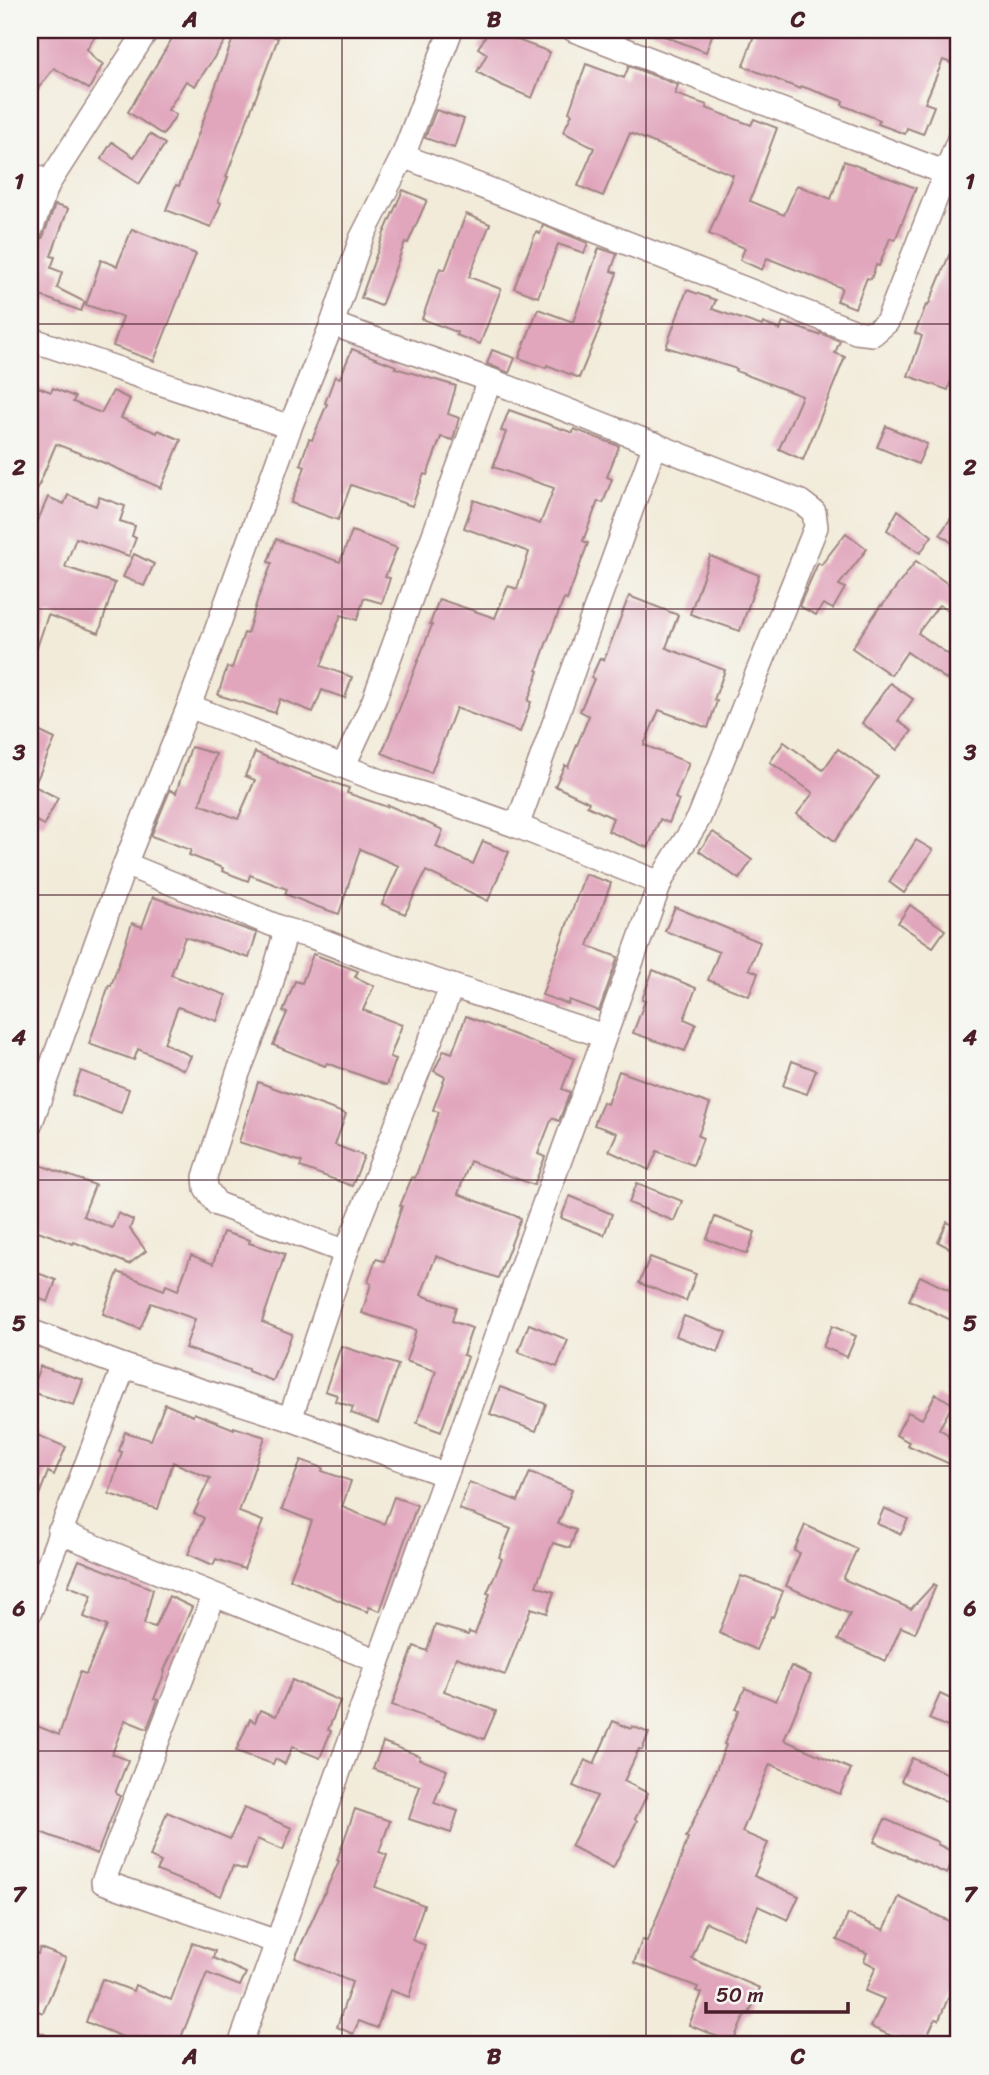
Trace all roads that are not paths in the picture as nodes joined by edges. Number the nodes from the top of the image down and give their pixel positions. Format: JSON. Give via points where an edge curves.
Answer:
{"nodes":[{"id":1,"x":147,"y":30,"type":"edge"},
{"id":2,"x":452,"y":30,"type":"edge"},
{"id":3,"x":574,"y":30,"type":"edge"},
{"id":4,"x":959,"y":139,"type":"edge"},
{"id":5,"x":403,"y":156,"type":"junction"},
{"id":6,"x":946,"y":173,"type":"junction"},
{"id":7,"x":39,"y":178,"type":"edge"},
{"id":8,"x":30,"y":232,"type":"edge"},
{"id":9,"x":332,"y":324,"type":"junction"},
{"id":10,"x":30,"y":339,"type":"edge"},
{"id":11,"x":490,"y":380,"type":"junction"},
{"id":12,"x":290,"y":427,"type":"junction"},
{"id":13,"x":655,"y":444,"type":"junction"},
{"id":14,"x":188,"y":706,"type":"junction"},
{"id":15,"x":344,"y":765,"type":"junction"},
{"id":16,"x":517,"y":826,"type":"junction"},
{"id":17,"x":125,"y":864,"type":"junction"},
{"id":18,"x":660,"y":883,"type":"junction"},
{"id":19,"x":286,"y":930,"type":"junction"},
{"id":20,"x":452,"y":986,"type":"junction"},
{"id":21,"x":604,"y":1036,"type":"junction"},
{"id":22,"x":32,"y":1111,"type":"edge"},
{"id":23,"x":346,"y":1252,"type":"junction"},
{"id":24,"x":30,"y":1331,"type":"edge"},
{"id":25,"x":124,"y":1366,"type":"junction"},
{"id":26,"x":290,"y":1419,"type":"junction"},
{"id":27,"x":446,"y":1475,"type":"junction"},
{"id":28,"x":59,"y":1532,"type":"junction"},
{"id":29,"x":214,"y":1595,"type":"junction"},
{"id":30,"x":30,"y":1612,"type":"edge"},
{"id":31,"x":378,"y":1661,"type":"junction"},
{"id":32,"x":277,"y":1942,"type":"junction"},
{"id":33,"x":30,"y":2041,"type":"edge"},
{"id":34,"x":39,"y":2045,"type":"edge"},
{"id":35,"x":240,"y":2045,"type":"edge"}],
"edges":[{"from":1,"to":7,"type":"street"},
{"from":2,"to":5,"type":"street"},
{"from":3,"to":6,"type":"street"},
{"from":4,"to":6,"type":"street"},
{"from":5,"to":6,"type":"street","via":[[856,332],[873,334],[887,322]]},
{"from":5,"to":9,"type":"street","via":[[361,239]]},
{"from":7,"to":8,"type":"street"},
{"from":9,"to":11,"type":"street"},
{"from":9,"to":12,"type":"street"},
{"from":10,"to":12,"type":"street"},
{"from":11,"to":13,"type":"street"},
{"from":11,"to":15,"type":"street","via":[[374,700]]},
{"from":12,"to":14,"type":"street"},
{"from":13,"to":16,"type":"street"},
{"from":13,"to":18,"type":"street","via":[[801,502],[814,512],[816,527],[699,818]]},
{"from":14,"to":15,"type":"street"},
{"from":14,"to":17,"type":"street"},
{"from":15,"to":16,"type":"street"},
{"from":16,"to":18,"type":"street"},
{"from":17,"to":19,"type":"street"},
{"from":17,"to":22,"type":"street"},
{"from":18,"to":21,"type":"street"},
{"from":19,"to":20,"type":"street"},
{"from":19,"to":23,"type":"street","via":[[266,1003],[205,1177],[206,1188],[217,1204]]},
{"from":20,"to":21,"type":"street"},
{"from":20,"to":23,"type":"street"},
{"from":21,"to":27,"type":"street"},
{"from":23,"to":26,"type":"street"},
{"from":24,"to":25,"type":"street"},
{"from":25,"to":26,"type":"street"},
{"from":25,"to":28,"type":"street"},
{"from":26,"to":27,"type":"street"},
{"from":27,"to":31,"type":"street"},
{"from":28,"to":29,"type":"street"},
{"from":28,"to":30,"type":"street"},
{"from":29,"to":31,"type":"street"},
{"from":29,"to":32,"type":"street","via":[[103,1882]]},
{"from":31,"to":32,"type":"street"},
{"from":32,"to":35,"type":"street"},
{"from":33,"to":34,"type":"street"}]}
